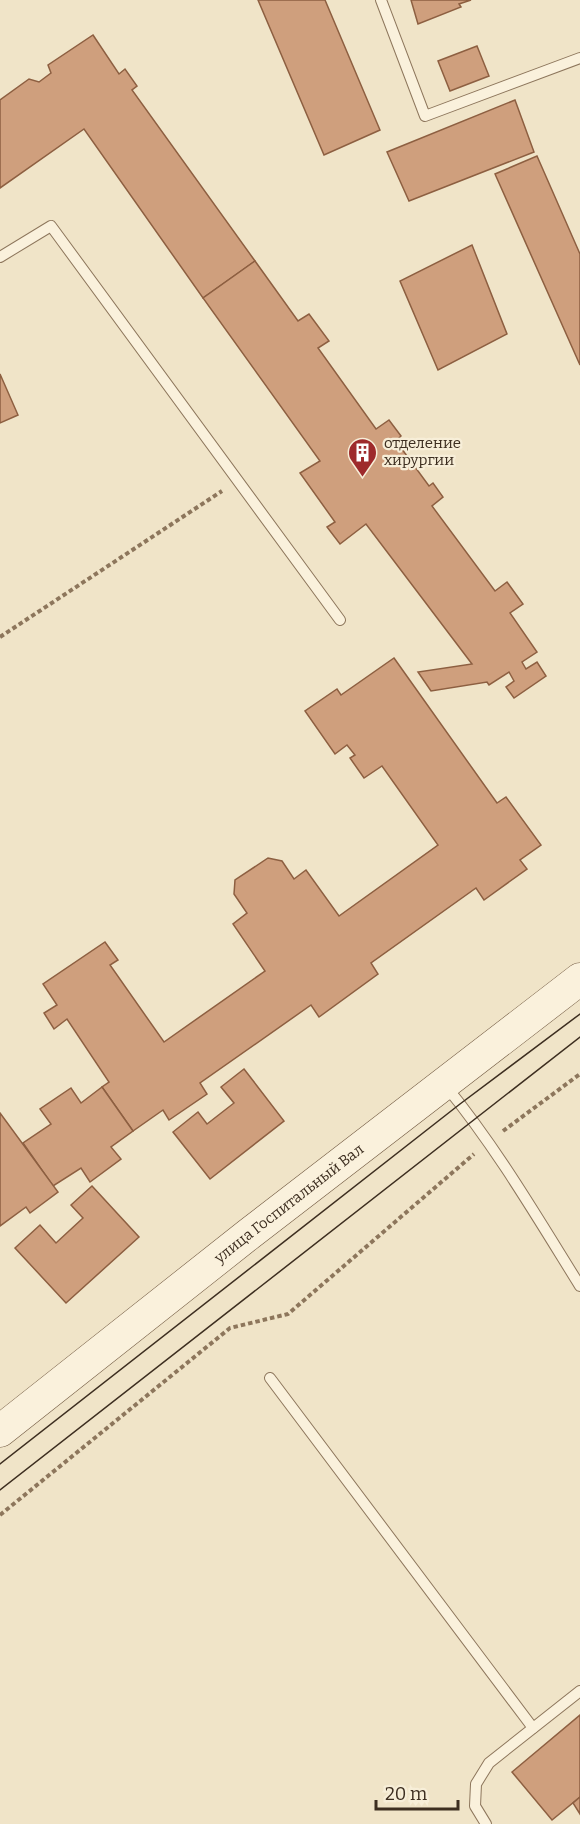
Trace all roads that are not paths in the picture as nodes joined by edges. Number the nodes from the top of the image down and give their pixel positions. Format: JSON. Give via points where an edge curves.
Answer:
{"nodes":[{"id":1,"x":381,"y":0,"type":"edge"},
{"id":2,"x":580,"y":58,"type":"edge"},
{"id":3,"x":0,"y":257,"type":"edge"},
{"id":4,"x":340,"y":620,"type":"dead end"},
{"id":5,"x":580,"y":978,"type":"edge"},
{"id":6,"x":444,"y":1083,"type":"junction"},
{"id":7,"x":580,"y":1286,"type":"edge"},
{"id":8,"x":270,"y":1378,"type":"dead end"},
{"id":9,"x":0,"y":1431,"type":"edge"},
{"id":10,"x":580,"y":1691,"type":"edge"},
{"id":11,"x":533,"y":1728,"type":"junction"},
{"id":12,"x":486,"y":1824,"type":"edge"}],
"edges":[{"from":1,"to":2,"type":"lane","via":[[425,116]]},
{"from":3,"to":4,"type":"lane","via":[[51,226]]},
{"from":5,"to":6,"type":"main road","name":"улица Госпитальный Вал"},
{"from":6,"to":7,"type":"lane","via":[[488,1142]]},
{"from":6,"to":9,"type":"main road","name":"улица Госпитальный Вал"},
{"from":8,"to":11,"type":"lane"},
{"from":10,"to":11,"type":"lane"},
{"from":11,"to":12,"type":"lane","via":[[489,1763],[476,1784],[475,1806]]}]}
